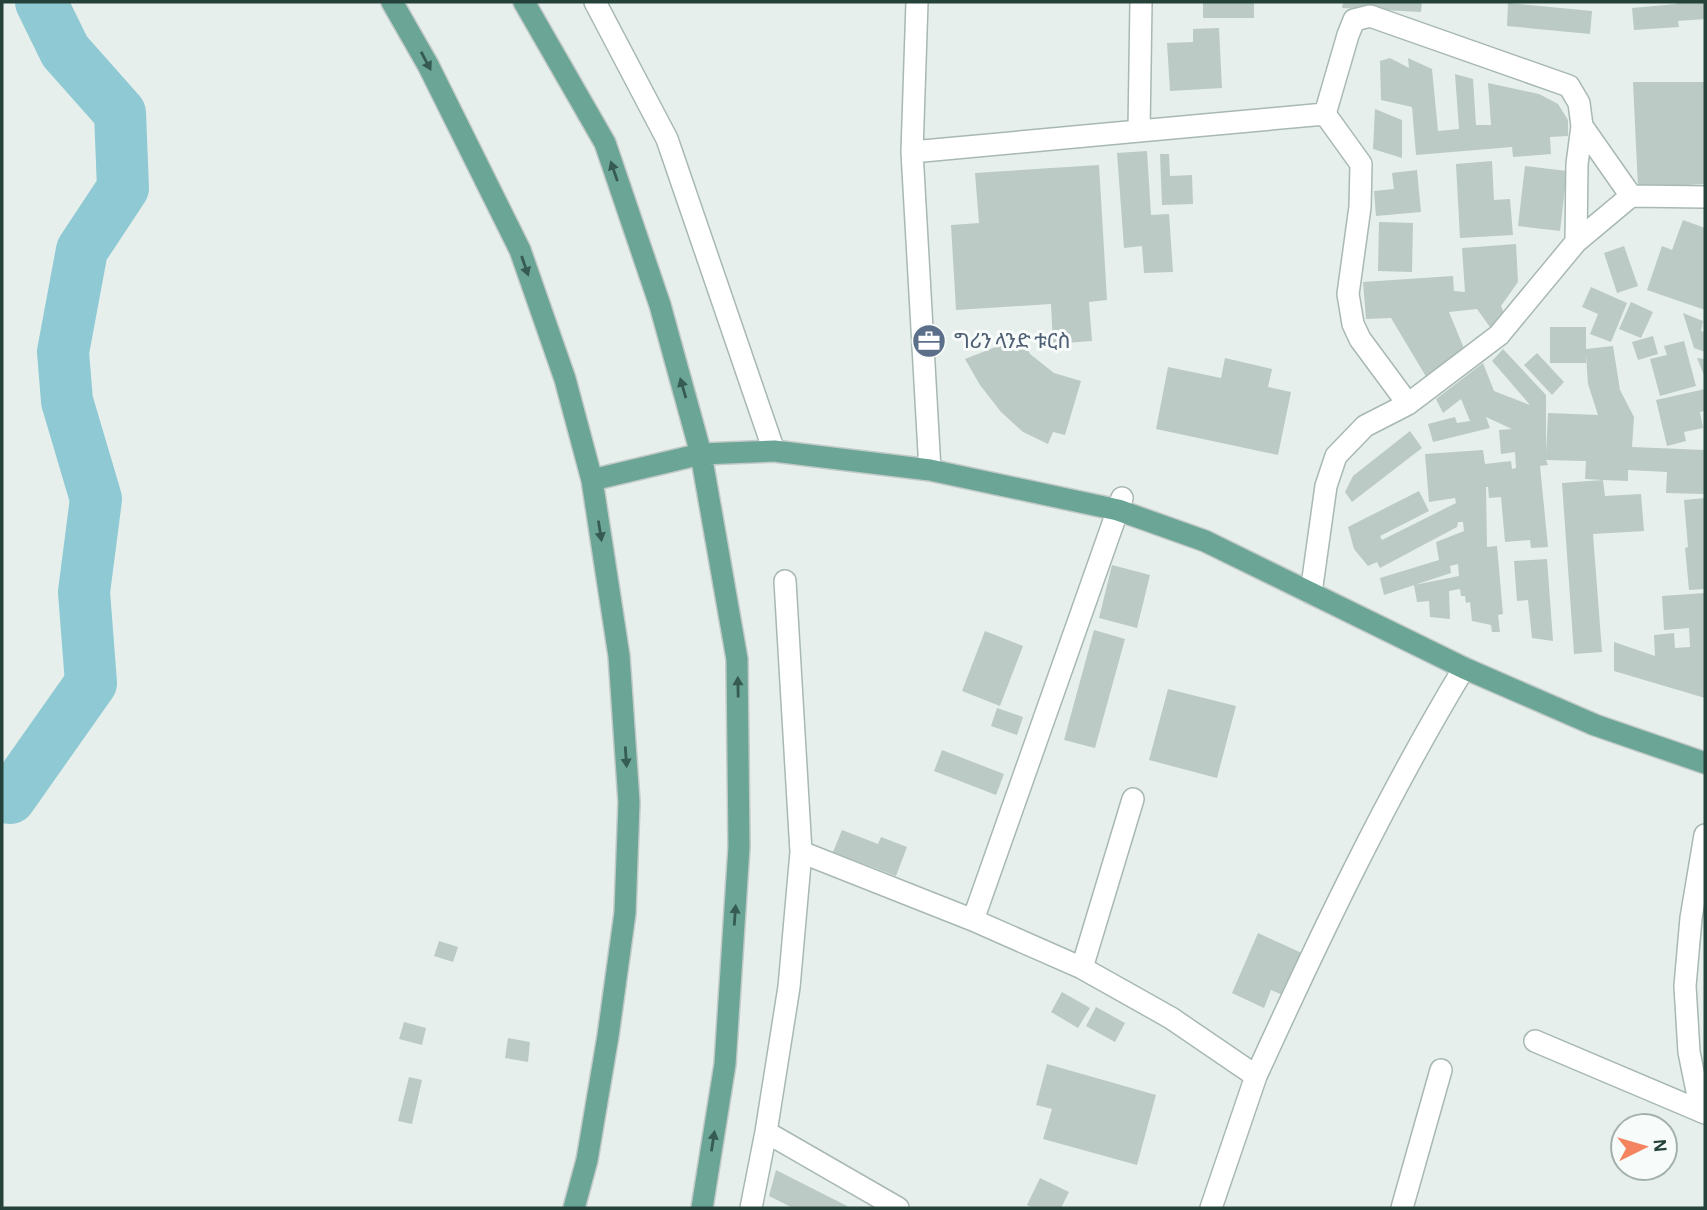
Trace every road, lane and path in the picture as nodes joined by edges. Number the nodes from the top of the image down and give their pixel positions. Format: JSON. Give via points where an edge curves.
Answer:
{"nodes":[{"id":1,"x":392,"y":2,"type":"edge"},
{"id":2,"x":523,"y":2,"type":"edge"},
{"id":3,"x":595,"y":2,"type":"edge"},
{"id":4,"x":917,"y":2,"type":"edge"},
{"id":5,"x":1140,"y":2,"type":"edge"},
{"id":6,"x":1325,"y":114,"type":"junction"},
{"id":7,"x":1582,"y":126,"type":"junction"},
{"id":8,"x":1139,"y":131,"type":"junction"},
{"id":9,"x":912,"y":152,"type":"junction"},
{"id":10,"x":1631,"y":196,"type":"junction"},
{"id":11,"x":1705,"y":197,"type":"edge"},
{"id":12,"x":1576,"y":242,"type":"junction"},
{"id":13,"x":1408,"y":404,"type":"junction"},
{"id":14,"x":774,"y":451,"type":"junction"},
{"id":15,"x":701,"y":454,"type":"junction"},
{"id":16,"x":930,"y":470,"type":"junction"},
{"id":17,"x":592,"y":480,"type":"junction"},
{"id":18,"x":1120,"y":504,"type":"junction"},
{"id":19,"x":785,"y":581,"type":"dead end"},
{"id":20,"x":1311,"y":593,"type":"junction"},
{"id":21,"x":1464,"y":668,"type":"junction"},
{"id":22,"x":1705,"y":763,"type":"edge"},
{"id":23,"x":1133,"y":799,"type":"dead end"},
{"id":24,"x":1705,"y":835,"type":"edge"},
{"id":25,"x":801,"y":852,"type":"junction"},
{"id":26,"x":973,"y":920,"type":"junction"},
{"id":27,"x":1082,"y":968,"type":"junction"},
{"id":28,"x":1535,"y":1041,"type":"dead end"},
{"id":29,"x":1441,"y":1070,"type":"dead end"},
{"id":30,"x":1256,"y":1076,"type":"junction"},
{"id":31,"x":1703,"y":1112,"type":"edge"},
{"id":32,"x":766,"y":1132,"type":"junction"},
{"id":33,"x":574,"y":1208,"type":"edge"},
{"id":34,"x":702,"y":1208,"type":"edge"},
{"id":35,"x":751,"y":1208,"type":"edge"},
{"id":36,"x":898,"y":1208,"type":"edge"},
{"id":37,"x":1211,"y":1208,"type":"edge"},
{"id":38,"x":1402,"y":1208,"type":"edge"}],
"edges":[{"from":1,"to":17,"type":"main road","one_way":true,"via":[[520,250],[565,379]]},
{"from":15,"to":2,"type":"main road","one_way":true,"via":[[660,305],[605,143]]},
{"from":3,"to":14,"type":"street","via":[[667,139]]},
{"from":4,"to":9,"type":"street"},
{"from":5,"to":8,"type":"street"},
{"from":6,"to":7,"type":"street","via":[[1354,20],[1370,16],[1569,86],[1579,103]]},
{"from":6,"to":8,"type":"street"},
{"from":6,"to":13,"type":"street","via":[[1361,164],[1348,295],[1353,324]]},
{"from":7,"to":10,"type":"street"},
{"from":7,"to":12,"type":"street"},
{"from":8,"to":9,"type":"street"},
{"from":9,"to":16,"type":"street"},
{"from":10,"to":11,"type":"street"},
{"from":10,"to":12,"type":"street"},
{"from":12,"to":13,"type":"street","via":[[1499,335]]},
{"from":13,"to":20,"type":"street","via":[[1365,426],[1336,456],[1326,486]]},
{"from":14,"to":15,"type":"main road"},
{"from":14,"to":16,"type":"main road"},
{"from":15,"to":17,"type":"main road"},
{"from":34,"to":15,"type":"main road","one_way":true,"via":[[725,1065],[740,846],[737,659]]},
{"from":16,"to":18,"type":"main road"},
{"from":17,"to":33,"type":"main road","one_way":true,"via":[[619,656],[629,802],[625,913],[587,1160]]},
{"from":18,"to":20,"type":"main road"},
{"from":18,"to":26,"type":"street"},
{"from":19,"to":25,"type":"street"},
{"from":20,"to":21,"type":"main road"},
{"from":21,"to":22,"type":"main road","via":[[1595,724]]},
{"from":21,"to":30,"type":"street","via":[[1357,859]]},
{"from":23,"to":27,"type":"street"},
{"from":24,"to":31,"type":"street","via":[[1685,986],[1689,1052]]},
{"from":25,"to":26,"type":"street"},
{"from":25,"to":32,"type":"street","via":[[789,987]]},
{"from":26,"to":27,"type":"street"},
{"from":27,"to":30,"type":"street","via":[[1171,1018]]},
{"from":28,"to":31,"type":"street"},
{"from":29,"to":38,"type":"street"},
{"from":30,"to":37,"type":"street"},
{"from":32,"to":35,"type":"street"},
{"from":32,"to":36,"type":"street"}]}
